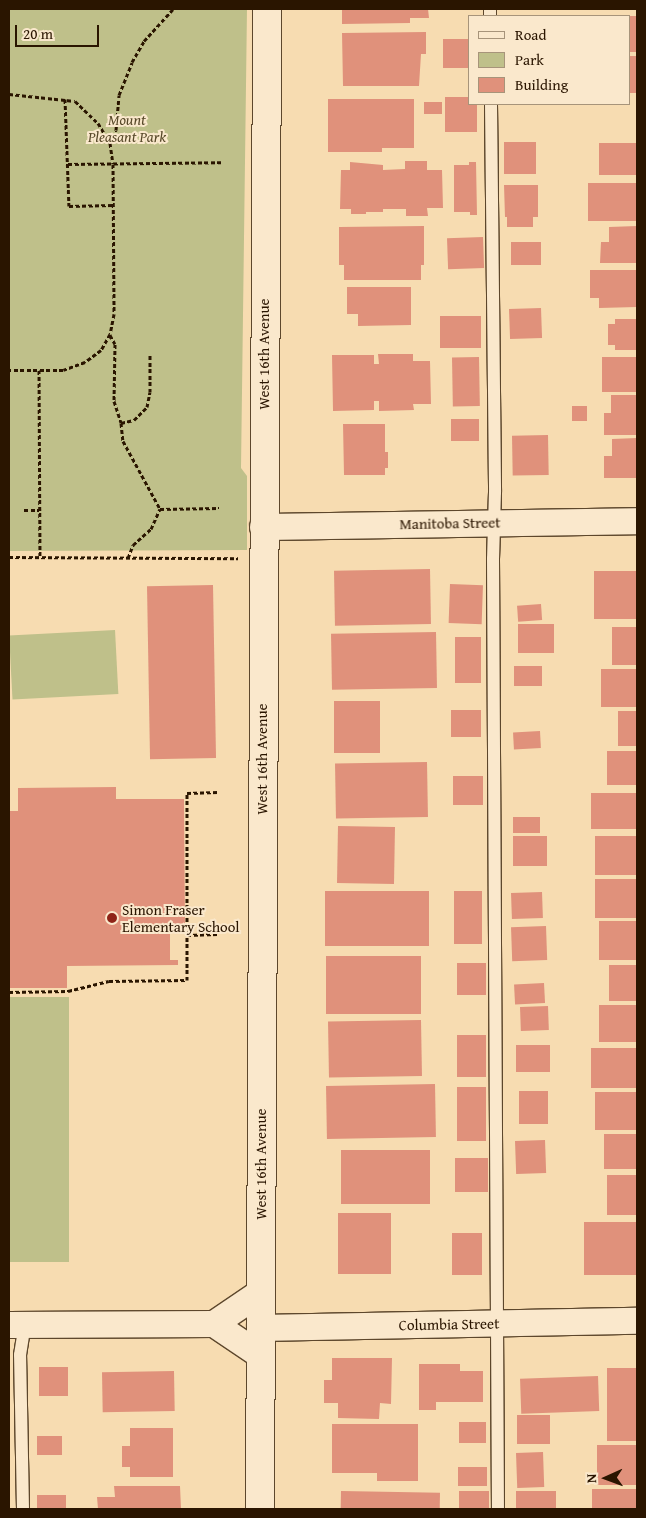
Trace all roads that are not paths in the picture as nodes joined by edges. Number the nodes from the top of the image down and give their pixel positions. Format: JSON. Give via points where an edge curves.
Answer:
{"nodes":[{"id":1,"x":267,"y":9,"type":"edge"},
{"id":2,"x":491,"y":105,"type":"edge"},
{"id":3,"x":637,"y":521,"type":"edge"},
{"id":4,"x":494,"y":522,"type":"junction"},
{"id":5,"x":263,"y":527,"type":"junction"},
{"id":6,"x":261,"y":1292,"type":"junction"},
{"id":7,"x":637,"y":1321,"type":"edge"},
{"id":8,"x":17,"y":1324,"type":"edge"},
{"id":9,"x":214,"y":1324,"type":"junction"},
{"id":10,"x":498,"y":1324,"type":"junction"},
{"id":11,"x":260,"y":1342,"type":"junction"},
{"id":12,"x":23,"y":1509,"type":"edge"},
{"id":13,"x":260,"y":1509,"type":"edge"},
{"id":14,"x":498,"y":1509,"type":"edge"}],
"edges":[{"from":1,"to":5,"type":"street","name":"West 16th Avenue"},
{"from":2,"to":4,"type":"lane"},
{"from":3,"to":4,"type":"street","name":"Manitoba Street"},
{"from":4,"to":5,"type":"street","name":"Manitoba Street"},
{"from":4,"to":10,"type":"lane"},
{"from":5,"to":6,"type":"street","name":"West 16th Avenue"},
{"from":6,"to":9,"type":"street"},
{"from":6,"to":11,"type":"street","name":"West 16th Avenue"},
{"from":7,"to":10,"type":"street","name":"Columbia Street"},
{"from":8,"to":9,"type":"street"},
{"from":8,"to":12,"type":"lane"},
{"from":9,"to":11,"type":"street"},
{"from":10,"to":11,"type":"street","name":"Columbia Street"},
{"from":10,"to":14,"type":"lane"},
{"from":11,"to":13,"type":"street","name":"West 16th Avenue"}]}
